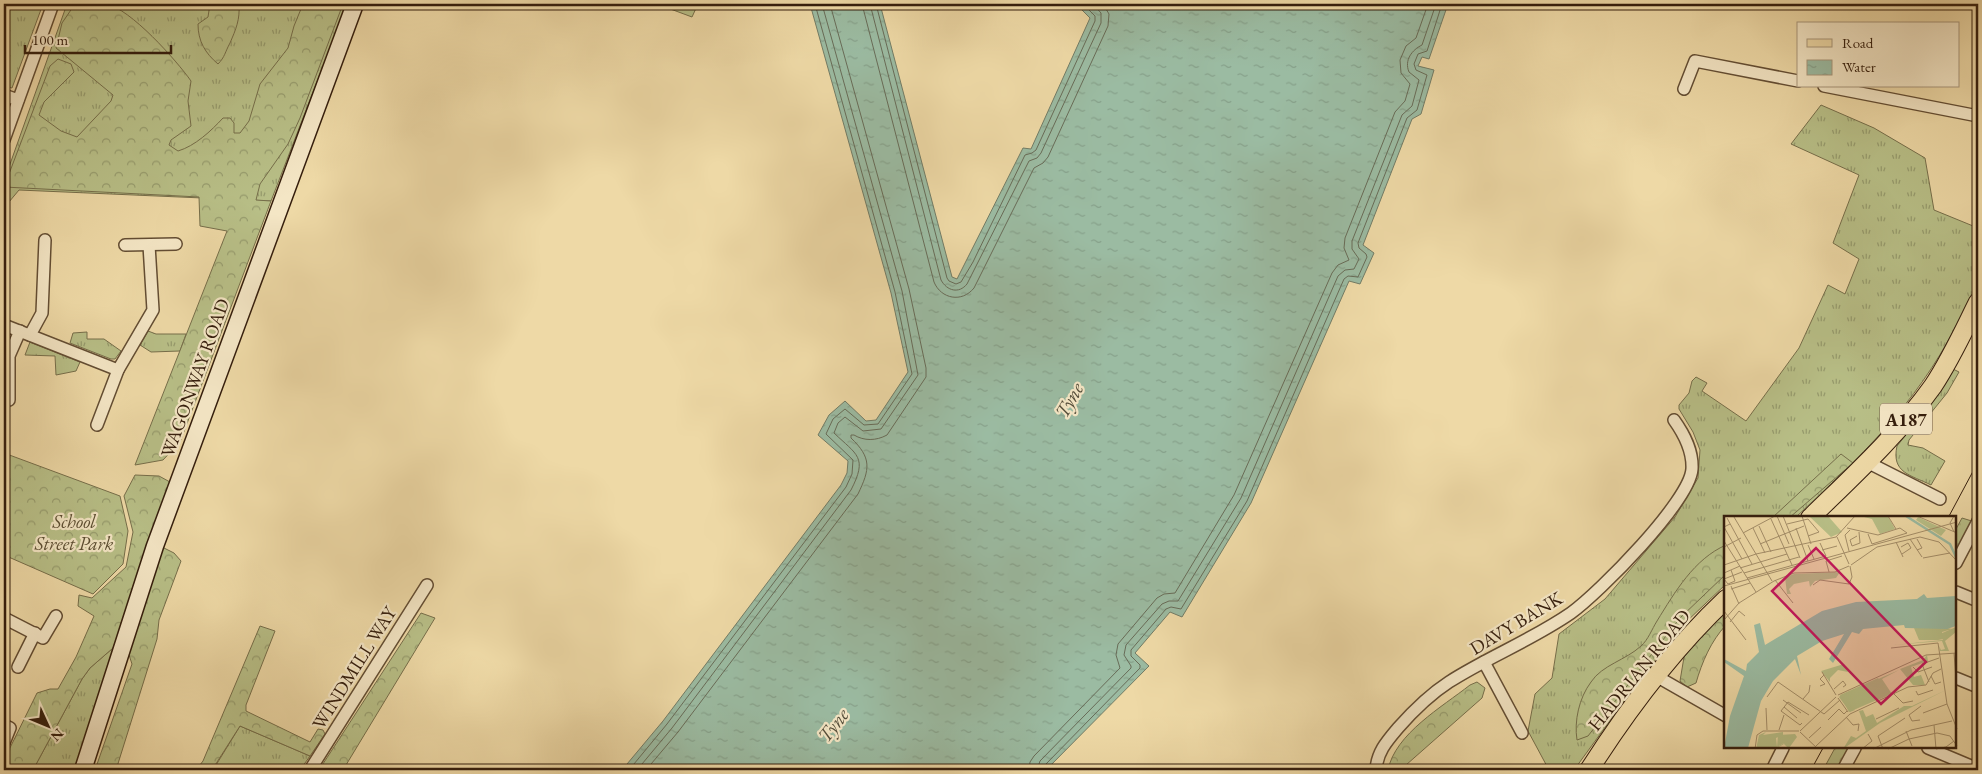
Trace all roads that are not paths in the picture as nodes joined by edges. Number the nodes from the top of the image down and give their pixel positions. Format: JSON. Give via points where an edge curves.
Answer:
{"nodes":[{"id":1,"x":52,"y":4,"type":"edge"},
{"id":2,"x":354,"y":4,"type":"edge"},
{"id":3,"x":1797,"y":81,"type":"edge"},
{"id":4,"x":1834,"y":88,"type":"edge"},
{"id":5,"x":1684,"y":89,"type":"dead end"},
{"id":6,"x":4,"y":95,"type":"edge"},
{"id":7,"x":18,"y":100,"type":"junction"},
{"id":8,"x":1978,"y":116,"type":"edge"},
{"id":9,"x":4,"y":140,"type":"edge"},
{"id":10,"x":45,"y":240,"type":"dead end"},
{"id":11,"x":149,"y":244,"type":"junction"},
{"id":12,"x":176,"y":244,"type":"dead end"},
{"id":13,"x":125,"y":245,"type":"dead end"},
{"id":14,"x":1978,"y":302,"type":"edge"},
{"id":15,"x":4,"y":325,"type":"edge"},
{"id":16,"x":25,"y":333,"type":"junction"},
{"id":17,"x":118,"y":370,"type":"junction"},
{"id":18,"x":9,"y":400,"type":"dead end"},
{"id":19,"x":1674,"y":420,"type":"dead end"},
{"id":20,"x":97,"y":424,"type":"dead end"},
{"id":21,"x":1867,"y":462,"type":"junction"},
{"id":22,"x":1940,"y":499,"type":"dead end"},
{"id":23,"x":1812,"y":516,"type":"edge"},
{"id":24,"x":1978,"y":521,"type":"edge"},
{"id":25,"x":1957,"y":561,"type":"edge"},
{"id":26,"x":427,"y":585,"type":"dead end"},
{"id":27,"x":1957,"y":592,"type":"edge"},
{"id":28,"x":1724,"y":601,"type":"edge"},
{"id":29,"x":1978,"y":601,"type":"edge"},
{"id":30,"x":56,"y":616,"type":"dead end"},
{"id":31,"x":4,"y":618,"type":"edge"},
{"id":32,"x":39,"y":635,"type":"junction"},
{"id":33,"x":1484,"y":662,"type":"junction"},
{"id":34,"x":18,"y":667,"type":"dead end"},
{"id":35,"x":1656,"y":676,"type":"junction"},
{"id":36,"x":1957,"y":678,"type":"edge"},
{"id":37,"x":1978,"y":687,"type":"edge"},
{"id":38,"x":1724,"y":715,"type":"edge"},
{"id":39,"x":7,"y":727,"type":"edge"},
{"id":40,"x":1522,"y":733,"type":"dead end"},
{"id":41,"x":4,"y":742,"type":"edge"},
{"id":42,"x":1782,"y":749,"type":"edge"},
{"id":43,"x":1854,"y":749,"type":"edge"},
{"id":44,"x":1930,"y":749,"type":"edge"},
{"id":45,"x":1978,"y":769,"type":"edge"},
{"id":46,"x":83,"y":770,"type":"edge"},
{"id":47,"x":310,"y":770,"type":"edge"},
{"id":48,"x":1376,"y":770,"type":"edge"},
{"id":49,"x":1589,"y":770,"type":"edge"},
{"id":50,"x":1772,"y":770,"type":"edge"},
{"id":51,"x":1843,"y":770,"type":"edge"}],
"edges":[{"from":1,"to":7,"type":"street"},
{"from":2,"to":46,"type":"main road","name":"WAGONWAY ROAD","via":[[155,546]]},
{"from":3,"to":5,"type":"street","via":[[1695,62]]},
{"from":4,"to":8,"type":"street"},
{"from":6,"to":7,"type":"street"},
{"from":7,"to":9,"type":"street"},
{"from":10,"to":16,"type":"street","via":[[42,313]]},
{"from":11,"to":12,"type":"street"},
{"from":11,"to":13,"type":"street"},
{"from":11,"to":17,"type":"street","via":[[153,310]]},
{"from":14,"to":21,"type":"main road","number":"A187","via":[[1932,386]]},
{"from":15,"to":16,"type":"street"},
{"from":16,"to":17,"type":"street"},
{"from":16,"to":18,"type":"street","via":[[9,356]]},
{"from":17,"to":20,"type":"street"},
{"from":19,"to":33,"type":"street","name":"DAVY BANK","via":[[1685,436],[1692,470],[1683,492],[1655,530],[1573,612]]},
{"from":21,"to":22,"type":"street"},
{"from":21,"to":23,"type":"main road","number":"A187"},
{"from":24,"to":25,"type":"street"},
{"from":26,"to":47,"type":"street","name":"WINDMILL WAY"},
{"from":27,"to":29,"type":"street"},
{"from":28,"to":35,"type":"main road","name":"HADRIAN ROAD"},
{"from":30,"to":32,"type":"street"},
{"from":31,"to":32,"type":"street"},
{"from":32,"to":34,"type":"street"},
{"from":33,"to":40,"type":"street"},
{"from":33,"to":48,"type":"street","name":"DAVY BANK","via":[[1448,682],[1416,708],[1385,743],[1376,760]]},
{"from":35,"to":38,"type":"street"},
{"from":35,"to":49,"type":"main road","name":"HADRIAN ROAD"},
{"from":36,"to":37,"type":"street"},
{"from":39,"to":41,"type":"street"},
{"from":42,"to":50,"type":"street"},
{"from":43,"to":51,"type":"street"},
{"from":44,"to":45,"type":"street"}]}
